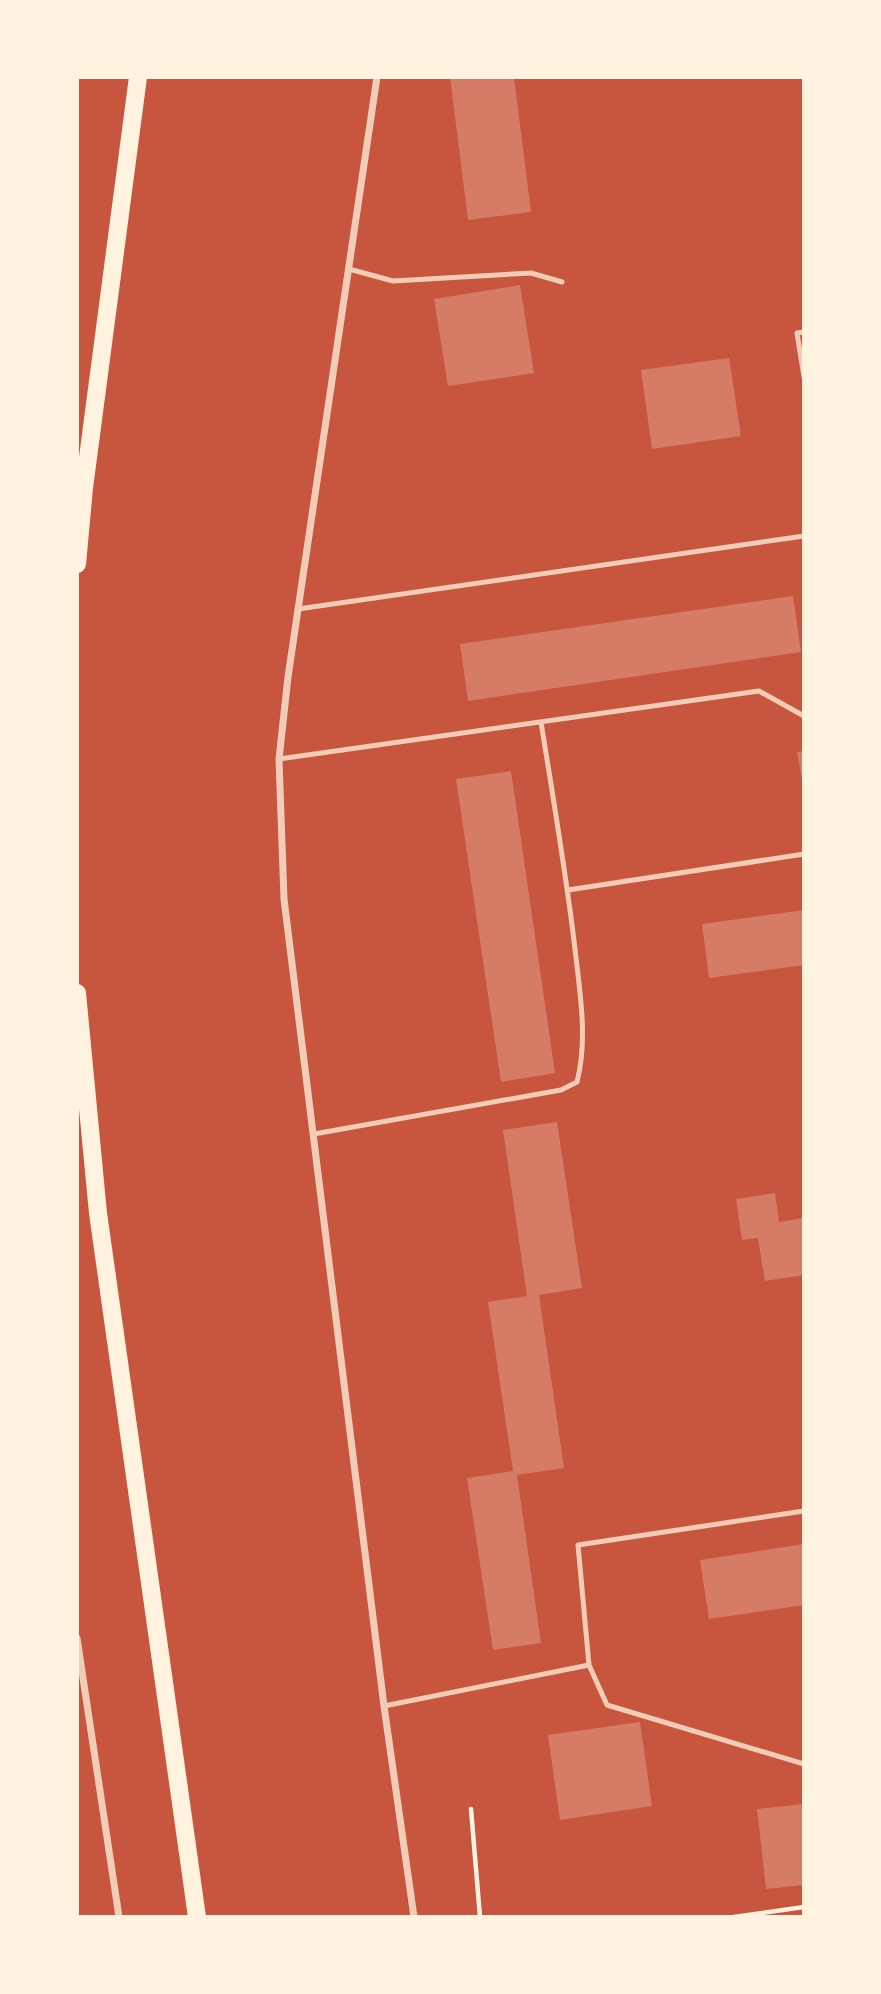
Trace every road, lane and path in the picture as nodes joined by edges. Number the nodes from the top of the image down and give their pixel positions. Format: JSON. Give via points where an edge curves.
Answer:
{"nodes":[{"id":1,"x":138,"y":77,"type":"edge"},
{"id":2,"x":377,"y":77,"type":"edge"},
{"id":3,"x":349,"y":270,"type":"junction"},
{"id":4,"x":562,"y":282,"type":"dead end"},
{"id":5,"x":804,"y":332,"type":"edge"},
{"id":6,"x":804,"y":377,"type":"edge"},
{"id":7,"x":804,"y":536,"type":"edge"},
{"id":8,"x":77,"y":564,"type":"edge"},
{"id":9,"x":298,"y":608,"type":"junction"},
{"id":10,"x":804,"y":716,"type":"edge"},
{"id":11,"x":541,"y":722,"type":"junction"},
{"id":12,"x":279,"y":759,"type":"junction"},
{"id":13,"x":804,"y":854,"type":"edge"},
{"id":14,"x":568,"y":890,"type":"junction"},
{"id":15,"x":77,"y":993,"type":"edge"},
{"id":16,"x":314,"y":1135,"type":"junction"},
{"id":17,"x":804,"y":1511,"type":"edge"},
{"id":18,"x":77,"y":1639,"type":"edge"},
{"id":19,"x":589,"y":1665,"type":"junction"},
{"id":20,"x":384,"y":1706,"type":"junction"},
{"id":21,"x":804,"y":1764,"type":"edge"},
{"id":22,"x":471,"y":1809,"type":"dead end"},
{"id":23,"x":804,"y":1907,"type":"edge"},
{"id":24,"x":119,"y":1917,"type":"edge"},
{"id":25,"x":197,"y":1917,"type":"edge"},
{"id":26,"x":414,"y":1917,"type":"edge"},
{"id":27,"x":480,"y":1917,"type":"edge"},
{"id":28,"x":734,"y":1917,"type":"edge"}],
"edges":[{"from":1,"to":8,"type":"main road"},
{"from":2,"to":3,"type":"street"},
{"from":3,"to":4,"type":"lane","via":[[393,281],[531,273]]},
{"from":3,"to":9,"type":"street"},
{"from":5,"to":6,"type":"lane","via":[[797,333]]},
{"from":7,"to":9,"type":"lane"},
{"from":9,"to":12,"type":"street"},
{"from":10,"to":11,"type":"lane","via":[[759,691]]},
{"from":11,"to":12,"type":"lane"},
{"from":11,"to":14,"type":"lane"},
{"from":12,"to":16,"type":"street","via":[[284,899]]},
{"from":13,"to":14,"type":"lane"},
{"from":14,"to":16,"type":"lane","via":[[583,1056],[577,1082],[561,1090]]},
{"from":15,"to":25,"type":"main road","via":[[98,1213]]},
{"from":16,"to":20,"type":"street"},
{"from":17,"to":19,"type":"lane","via":[[578,1545]]},
{"from":18,"to":24,"type":"street"},
{"from":19,"to":20,"type":"lane"},
{"from":19,"to":21,"type":"lane","via":[[607,1705]]},
{"from":20,"to":26,"type":"street"},
{"from":22,"to":27,"type":"path"},
{"from":23,"to":28,"type":"path"}]}
